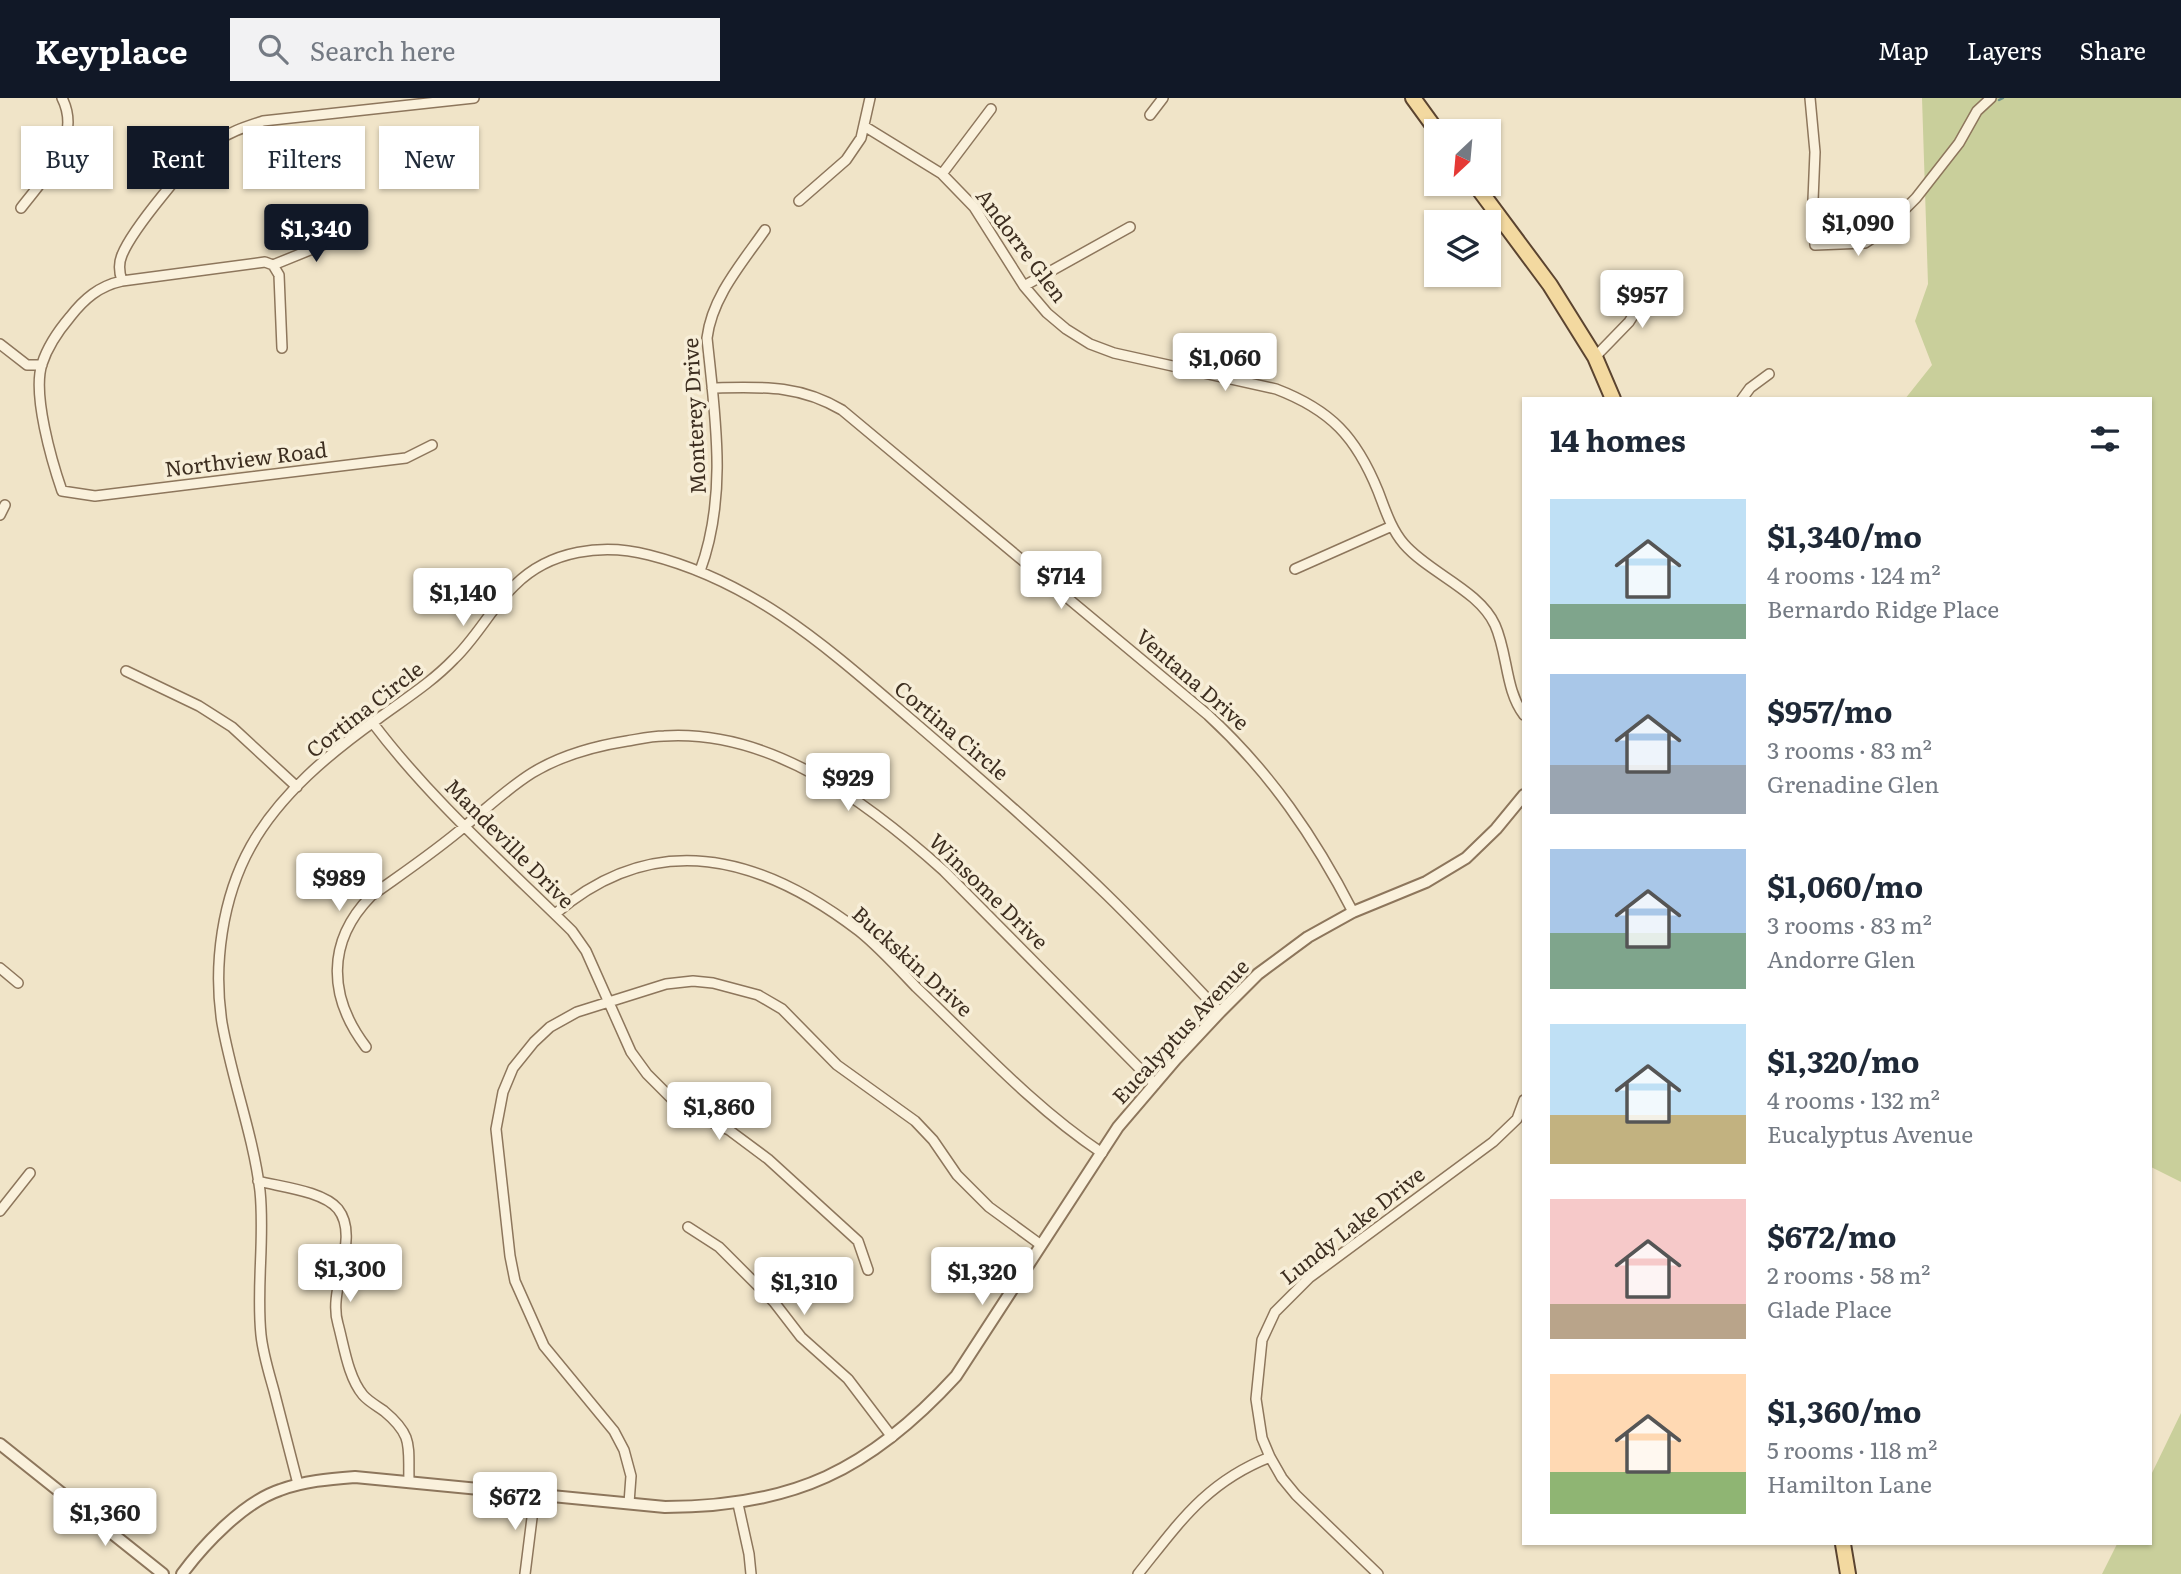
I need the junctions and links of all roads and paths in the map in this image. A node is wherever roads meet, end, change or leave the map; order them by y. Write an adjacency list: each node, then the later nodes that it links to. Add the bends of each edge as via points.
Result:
1 (62, 98): 15 (street, via 67,108 65,146)
2 (474, 98): 21 (street, via 263,121 233,131 193,159 134,236 122,255)
3 (870, 98): 11 (street)
4 (1163, 98): 9 (street)
5 (1413, 98): 10 (main road)
6 (1810, 98): 7 (street, via 1815,245 1865,243 1882,232 1916,198)
7 (1991, 98)
8 (991, 109): 12 (street)
9 (1150, 115)
10 (1428, 119)
11 (864, 126): 12 (street, Andorre Glen); 14 (street, via 846,160)
12 (942, 174): 22 (street, Andorre Glen, via 974,207)
13 (1484, 196): 25 (main road, via 1550,285)
14 (799, 201)
15 (21, 208)
16 (1130, 226): 22 (street)
17 (765, 230): 28 (street, Monterey Drive, via 721,294 709,322)
18 (347, 235): 19 (street)
19 (273, 265): 21 (street, via 265,262); 24 (street, via 279,275)
20 (1657, 278): 25 (street, via 1629,322)
21 (122, 281): 26 (street, via 94,292 75,311)
22 (1024, 286): 34 (street, Andorre Glen, via 1047,313 1090,344 1114,354 1276,389 1327,416 1353,441)
23 (0, 344): 26 (street, via 27,365)
24 (282, 348)
25 (1595, 357): 29 (main road)
26 (41, 365): 31 (street, Northview Road, via 50,455 62,491 95,496 406,458)
27 (1769, 374): 30 (street)
28 (712, 388): 36 (street, Monterey Drive, via 717,503); 43 (street, Ventana Drive, via 793,389 842,410 1233,737 1297,815)
29 (1612, 397)
30 (1743, 397)
31 (432, 445)
32 (5, 505): 33 (street)
33 (0, 515)
34 (1392, 526): 35 (street); 38 (street, Andorre Glen, via 1422,561 1488,614)
35 (1295, 569)
36 (700, 571): 39 (street, Cortina Circle, via 617,549 585,550 551,560 516,583 439,674); 48 (street, Cortina Circle, via 761,600 820,642 1012,806 1107,895)
37 (126, 671): 40 (street, via 232,727)
38 (1522, 712)
39 (372, 722): 40 (street, Cortina Circle); 42 (street, Mandeville Drive)
40 (297, 787): 54 (street, Cortina Circle, via 260,833 241,867 224,917 218,972 222,1023 255,1152)
41 (1522, 797): 43 (street, Eucalyptus Avenue, via 1466,858 1426,882)
42 (465, 827): 44 (street, Mandeville Drive); 49 (street, Winsome Drive, via 371,896 355,912 340,944 342,1008); 50 (street, Winsome Drive, via 533,773 606,744 664,736 701,737 742,744 781,758 859,803 914,844)
43 (1353, 912): 48 (street, Eucalyptus Avenue, via 1308,937 1258,974)
44 (555, 914): 47 (street, Mandeville Drive, via 586,951); 52 (street, Buckskin Drive, via 604,879 669,860 715,862 760,873 800,892 860,932 1037,1103)
45 (0, 968): 46 (street)
46 (18, 982)
47 (608, 1001): 57 (street, via 693,981 758,995 782,1009 837,1065 915,1121 989,1207); 58 (street, Mandeville Drive, via 631,1052 647,1074 675,1102 729,1130 768,1159 858,1241); 65 (street, via 577,1012 534,1042 513,1068 496,1129 515,1281 544,1346 614,1431 624,1450 631,1476)
48 (1220, 1012): 50 (street, Eucalyptus Avenue)
49 (366, 1047)
50 (1155, 1084): 52 (street, Eucalyptus Avenue)
51 (1522, 1105): 61 (street, Lundy Lake Drive, via 1517,1119 1493,1142 1309,1278 1275,1312 1262,1339 1256,1399)
52 (1102, 1153): 57 (street, Eucalyptus Avenue)
53 (30, 1173): 55 (street)
54 (258, 1181): 62 (street, via 326,1198 339,1210 346,1225 346,1242 334,1310 353,1377 363,1395 400,1424 408,1438); 63 (street, Cortina Circle, via 261,1343)
55 (0, 1211)
56 (688, 1227): 59 (street, via 719,1247 774,1302 801,1337 848,1379)
57 (1041, 1245): 59 (street, Eucalyptus Avenue, via 956,1376)
58 (868, 1270)
59 (892, 1437): 66 (street, Eucalyptus Avenue, via 818,1481)
60 (0, 1444): 68 (street)
61 (1270, 1457): 72 (street, via 1247,1466 1207,1493); 73 (street, Lundy Lake Drive, via 1296,1495)
62 (409, 1482): 63 (street, Eucalyptus Avenue, via 355,1477); 64 (street, Eucalyptus Avenue)
63 (299, 1484): 69 (street, Eucalyptus Avenue, via 253,1504 216,1535)
64 (535, 1494): 65 (street, Eucalyptus Avenue); 70 (street)
65 (629, 1503): 66 (street, Eucalyptus Avenue, via 665,1507)
66 (738, 1504): 71 (street)
67 (1843, 1545): 74 (main road)
68 (163, 1574)
69 (181, 1574)
70 (525, 1574)
71 (751, 1574)
72 (1138, 1574)
73 (1378, 1574)
74 (1848, 1574)

